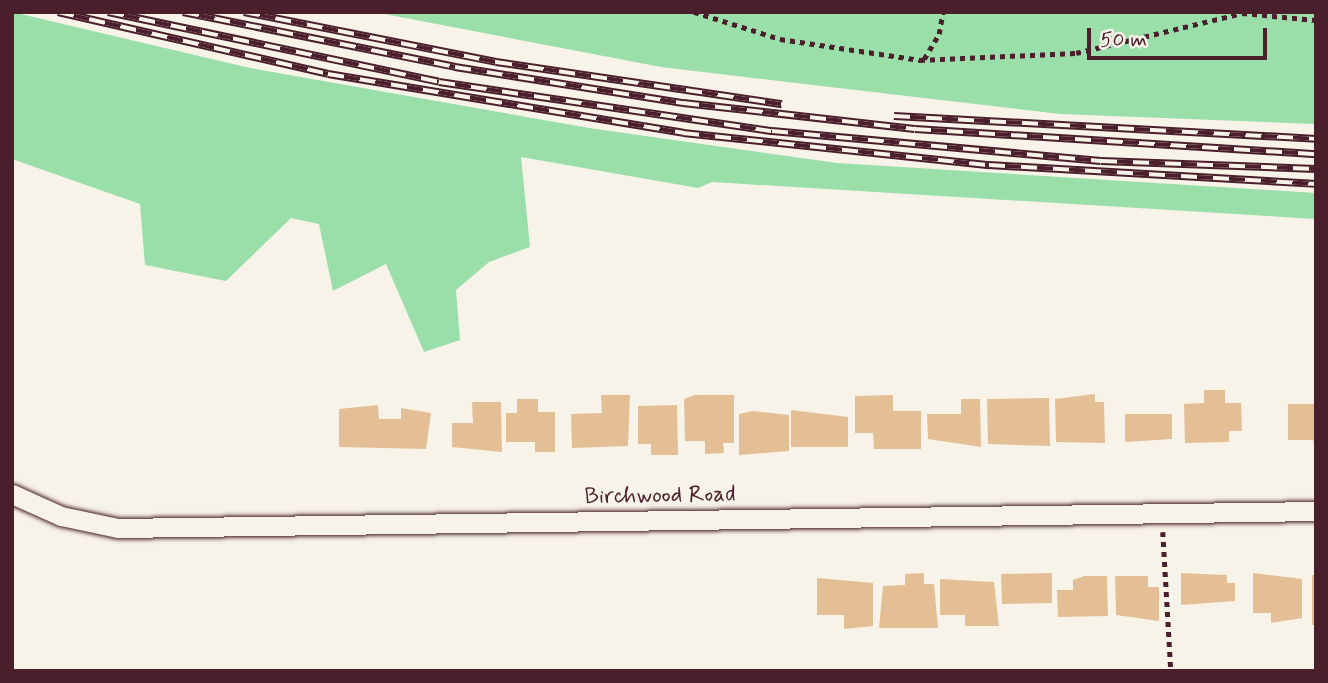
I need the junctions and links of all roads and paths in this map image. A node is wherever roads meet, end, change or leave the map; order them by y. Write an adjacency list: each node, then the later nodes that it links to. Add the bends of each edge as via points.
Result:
1 (694, 12): 5 (path, via 780,39)
2 (943, 12): 5 (path, via 939,34)
3 (1241, 13): 4 (path); 5 (path, via 1076,53)
4 (1316, 20)
5 (924, 60)
6 (12, 494): 8 (street, Birchwood Road, via 61,516 118,528)
7 (1316, 511): 8 (street, Birchwood Road)
8 (1162, 514): 9 (path)
9 (1171, 671)

